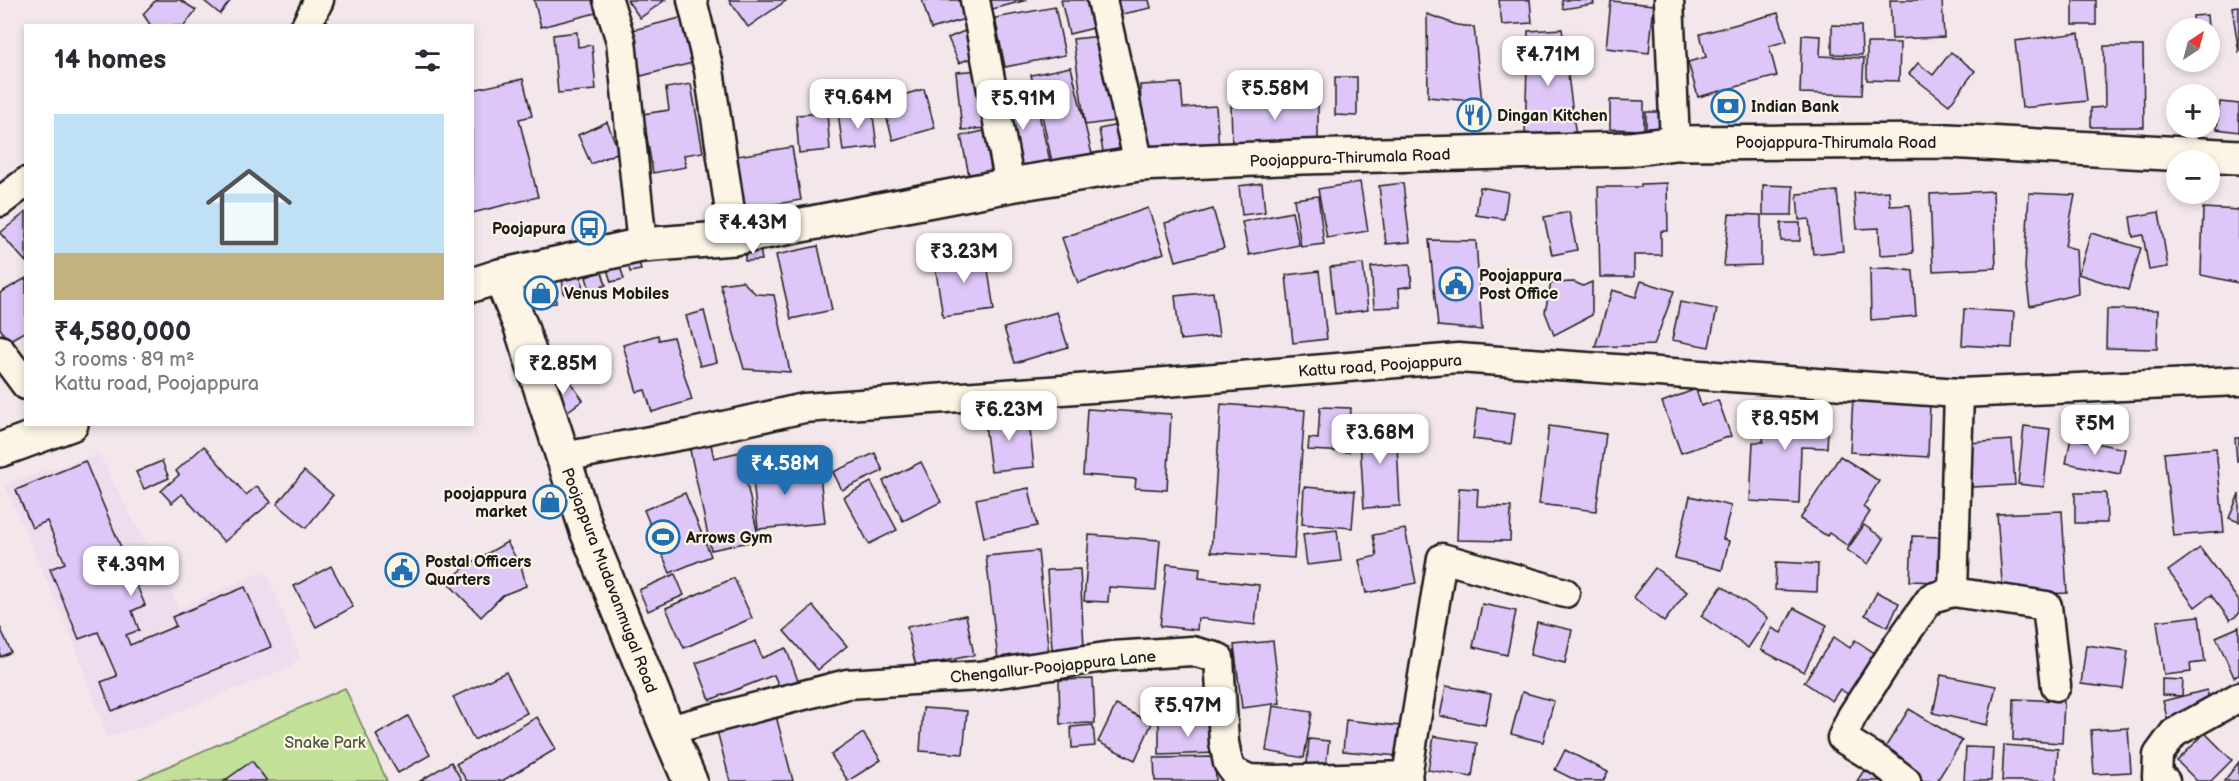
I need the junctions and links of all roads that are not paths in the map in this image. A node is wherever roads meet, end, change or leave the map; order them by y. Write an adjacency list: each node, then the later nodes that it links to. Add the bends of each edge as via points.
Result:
1 (319, 0): 7 (street)
2 (608, 0): 15 (street, via 621,41)
3 (692, 0): 14 (street, via 709,70)
4 (975, 0): 12 (street)
5 (1102, 0): 10 (street)
6 (1669, 0): 8 (street)
7 (307, 24)
8 (1675, 143): 9 (main road, Poojappura-Thirumala Road, via 1948,141); 10 (main road, Poojappura-Thirumala Road, via 1629,149)
9 (2239, 157)
10 (1138, 164): 12 (main road, Poojappura-Thirumala Road)
11 (24, 184): 13 (street)
12 (1010, 185): 14 (main road, Poojappura-Thirumala Road)
13 (0, 202)
14 (734, 238): 15 (main road, Poojappura-Thirumala Road)
15 (642, 245): 16 (main road, Poojappura-Thirumala Road)
16 (486, 280): 23 (main road, Poojappura Mudavanmugal Road, via 522,327)
17 (0, 350): 19 (street)
18 (2239, 381): 20 (street, Kattu road, Poojappura)
19 (24, 382)
20 (1959, 393): 23 (street, Kattu road, Poojappura, via 1458,358 804,408); 24 (street)
21 (61, 426): 22 (main road)
22 (0, 450)
23 (563, 457): 28 (main road, Poojappura Mudavanmugal Road, via 587,531)
24 (1953, 592): 26 (street, via 2047,606); 31 (street, via 1931,598 1852,716 1842,738)
25 (1565, 593): 29 (street, via 1442,558)
26 (2056, 686)
27 (2239, 697): 32 (street, via 2174,733 2158,755 2157,777)
28 (668, 730): 29 (street, Chengallur-Poojappura Lane, via 847,684 979,676 1112,656 1192,651 1219,658 1224,742 1234,772 1249,778 1276,780); 30 (main road, Poojappura Mudavanmugal Road)
29 (1407, 779)
30 (690, 781)
31 (1906, 781)
32 (2165, 781)

